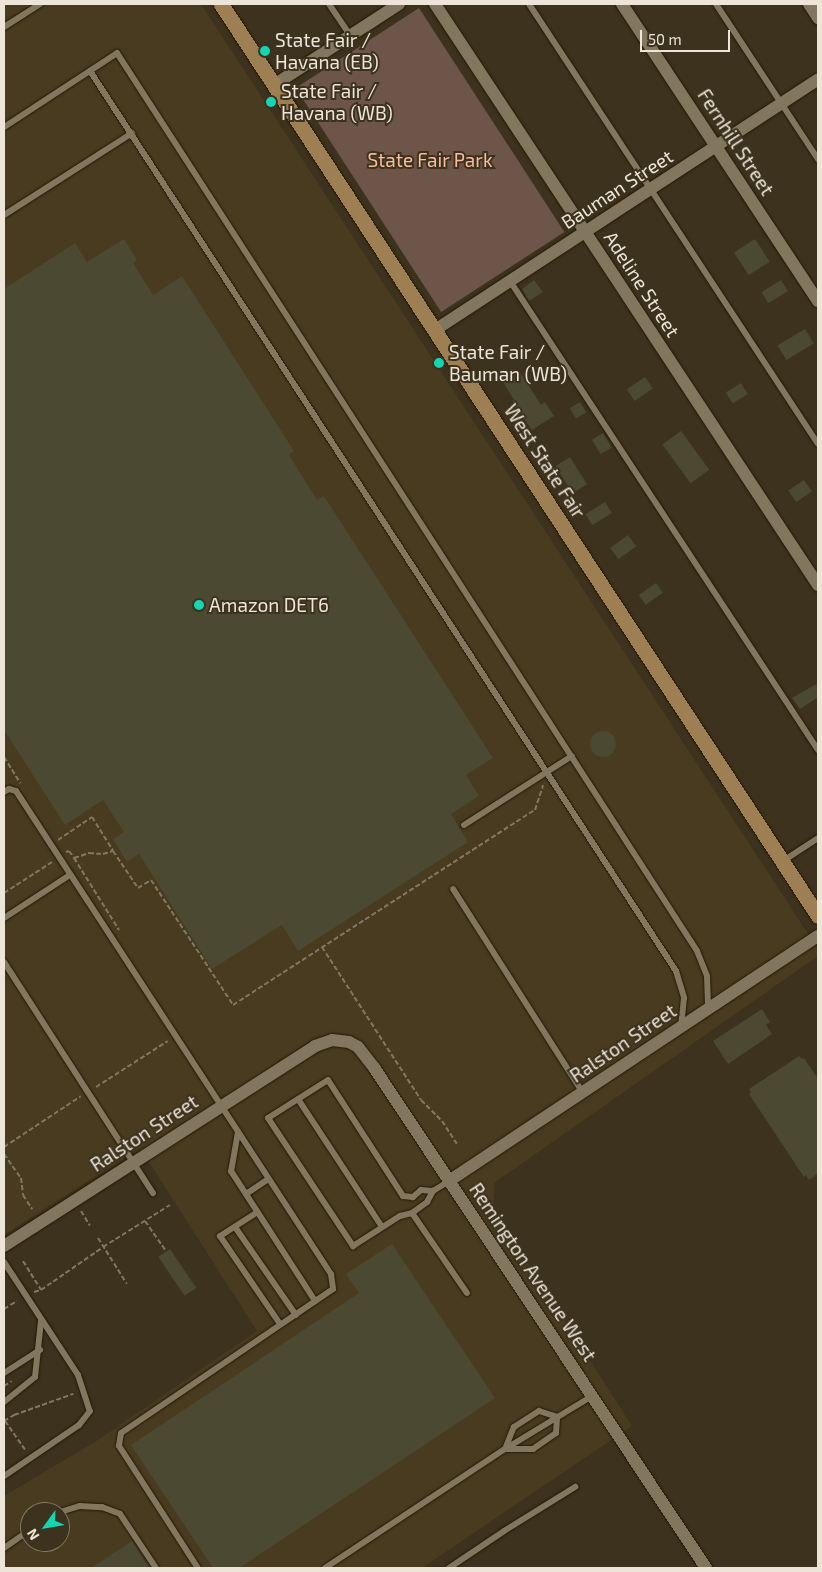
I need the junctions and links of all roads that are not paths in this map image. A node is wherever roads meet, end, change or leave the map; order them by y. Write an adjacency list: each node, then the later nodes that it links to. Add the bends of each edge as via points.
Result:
1 (40, 4): 11 (lane)
2 (221, 4): 15 (street, West State Fair)
3 (329, 4): 12 (lane)
4 (399, 4): 12 (street)
5 (435, 4): 23 (street, Adeline Street)
6 (529, 4): 21 (lane)
7 (622, 4): 19 (street, Fernhill Street)
8 (716, 4): 16 (lane)
9 (809, 4): 10 (street)
10 (818, 18)
11 (4, 27)
12 (350, 35): 15 (street)
13 (90, 71): 17 (lane); 18 (lane); 30 (lane, via 117,53)
14 (818, 79): 16 (street, Bauman Street)
15 (274, 85): 26 (street, West State Fair)
16 (782, 103): 19 (street, Bauman Street); 20 (lane)
17 (4, 127)
18 (132, 133): 22 (lane); 31 (lane)
19 (716, 146): 21 (street, Bauman Street); 25 (street, Fernhill Street)
20 (818, 159)
21 (651, 189): 23 (street, Bauman Street); 27 (lane)
22 (4, 215)
23 (585, 232): 24 (street, Bauman Street); 28 (street, Adeline Street)
24 (510, 281): 26 (street, Bauman Street); 29 (lane)
25 (818, 302)
26 (436, 330): 35 (street, West State Fair)
27 (818, 444)
28 (818, 585)
29 (818, 750)
30 (572, 756): 31 (lane); 42 (lane, via 697,951 707,976)
31 (548, 771): 33 (lane); 43 (lane, via 676,971 684,998)
32 (4, 792): 36 (lane, via 16,791)
33 (464, 824)
34 (818, 838): 35 (lane)
35 (784, 861): 38 (street, West State Fair)
36 (70, 875): 39 (lane); 47 (lane)
37 (453, 889): 45 (lane)
38 (818, 916)
39 (4, 918)
40 (818, 936): 42 (street, Ralston Street)
41 (4, 962): 49 (lane)
42 (708, 1008): 43 (street, Ralston Street)
43 (681, 1026): 45 (street, Ralston Street)
44 (305, 1052): 47 (street, Ralston Street); 51 (street, Remington Avenue West, via 332,1040 358,1047)
45 (582, 1092): 51 (street, Ralston Street)
46 (298, 1099): 52 (lane, via 328,1080 403,1196 413,1197 421,1190); 58 (lane); 58 (lane, via 268,1118 353,1246)
47 (220, 1106): 48 (lane); 49 (street, Ralston Street)
48 (238, 1132): 50 (lane); 54 (lane, via 230,1171)
49 (133, 1162): 53 (lane); 59 (street, Ralston Street)
50 (268, 1179): 54 (lane); 62 (lane, via 331,1274 333,1289)
51 (449, 1181): 52 (lane); 68 (street, Remington Avenue West)
52 (433, 1191): 56 (lane, via 427,1202)
53 (153, 1194)
54 (246, 1194): 55 (lane)
55 (256, 1213): 57 (lane); 62 (lane)
56 (412, 1213): 58 (lane); 61 (lane)
57 (235, 1227): 63 (lane); 65 (lane, via 220,1236)
58 (382, 1227)
59 (4, 1246)
60 (4, 1262): 64 (lane)
61 (467, 1293)
62 (315, 1301): 63 (lane)
63 (296, 1315): 65 (lane)
64 (41, 1321): 66 (lane); 72 (lane, via 53,1334 78,1375 90,1411 79,1424)
65 (280, 1324): 78 (lane, via 121,1433 118,1446)
66 (40, 1350): 67 (lane); 69 (lane, via 35,1377)
67 (4, 1373)
68 (592, 1396): 70 (lane); 81 (street, Remington Avenue West)
69 (4, 1402)
70 (557, 1417): 71 (lane); 71 (lane, via 556,1433 533,1448); 71 (lane, via 539,1411 514,1427)
71 (505, 1450): 79 (lane)
72 (4, 1476)
73 (575, 1487): 80 (lane)
74 (70, 1509): 77 (lane, via 102,1507 120,1514)
75 (20, 1537): 76 (lane)
76 (4, 1548)
77 (156, 1568)
78 (198, 1568)
79 (325, 1568)
80 (449, 1568)
81 (706, 1568)

